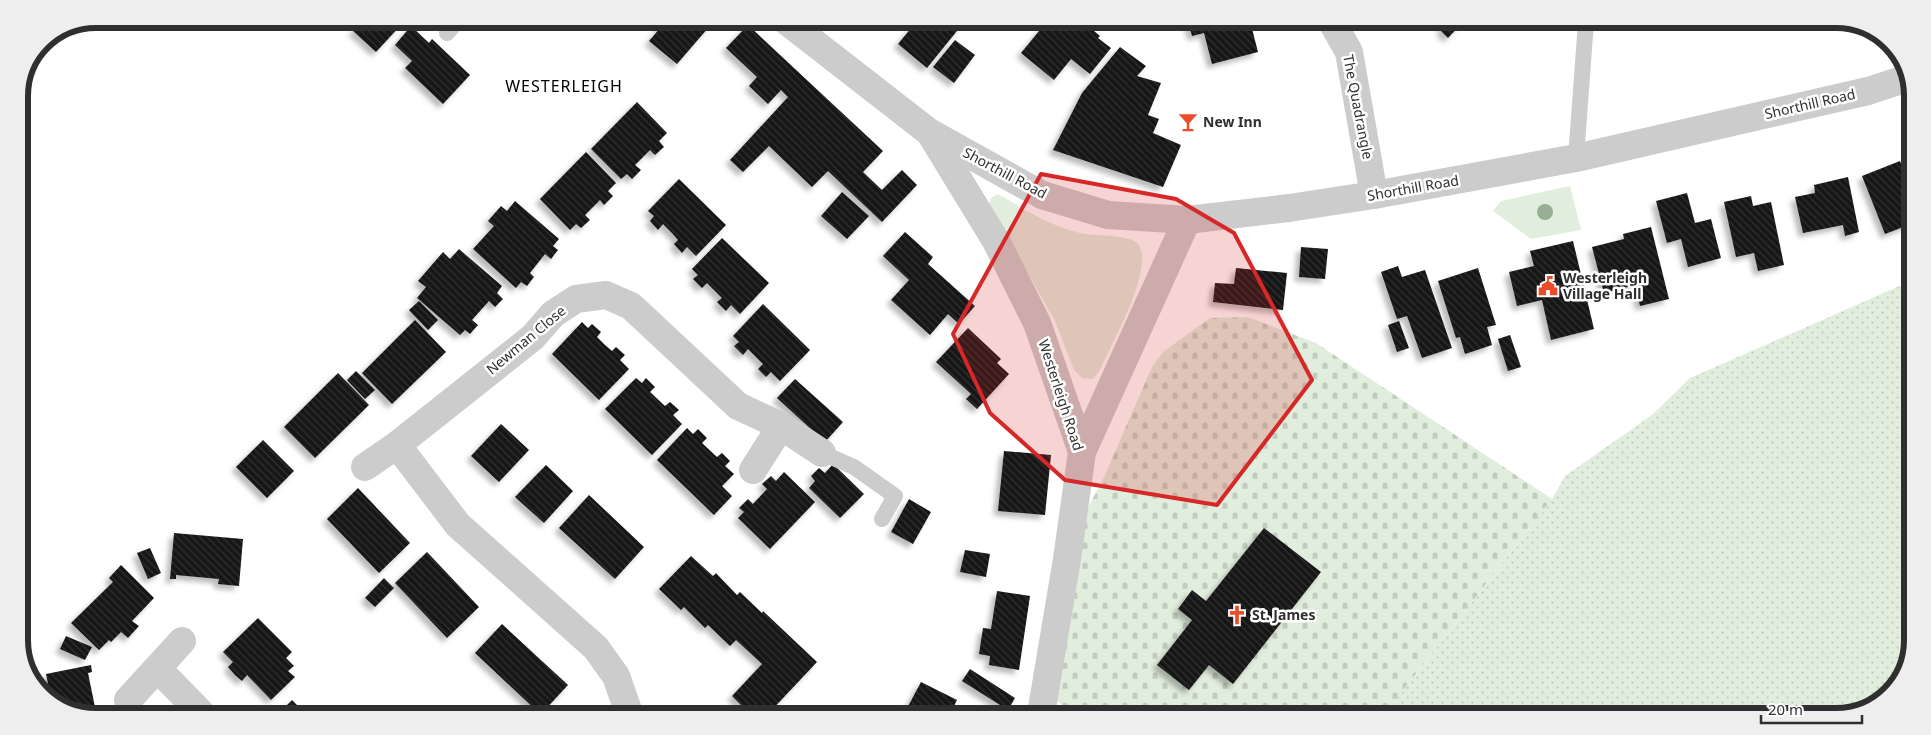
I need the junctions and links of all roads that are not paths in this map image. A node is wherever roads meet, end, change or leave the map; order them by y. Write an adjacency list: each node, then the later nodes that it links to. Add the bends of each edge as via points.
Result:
1 (451, 28): 5 (lane)
2 (795, 28): 7 (street)
3 (1335, 28): 9 (street, The Quadrangle, via 1349,52)
4 (1586, 28): 8 (lane)
5 (447, 32)
6 (1901, 80): 8 (street, Shorthill Road, via 1868,91)
7 (929, 132): 10 (street, Shorthill Road, via 1042,194 1108,215); 13 (street, Westerleigh Road, via 996,241 1037,323)
8 (1576, 158): 9 (street, Shorthill Road)
9 (1374, 195): 10 (street, Shorthill Road)
10 (1187, 220): 13 (street)
11 (781, 426): 12 (street, Newman Close, via 738,406 631,306 606,295 576,300 553,314 533,337); 14 (street, Newman Close); 16 (street)
12 (396, 445): 15 (street, Newman Close); 22 (street, via 458,524 596,648 616,676)
13 (1082, 452): 23 (street, Westerleigh Road, via 1068,559)
14 (822, 453): 17 (lane, via 854,467 895,496)
15 (365, 468)
16 (752, 470)
17 (882, 519)
18 (182, 641): 19 (street)
19 (157, 668): 20 (street); 21 (street)
20 (128, 700)
21 (196, 708)
22 (627, 708)
23 (1042, 708)

